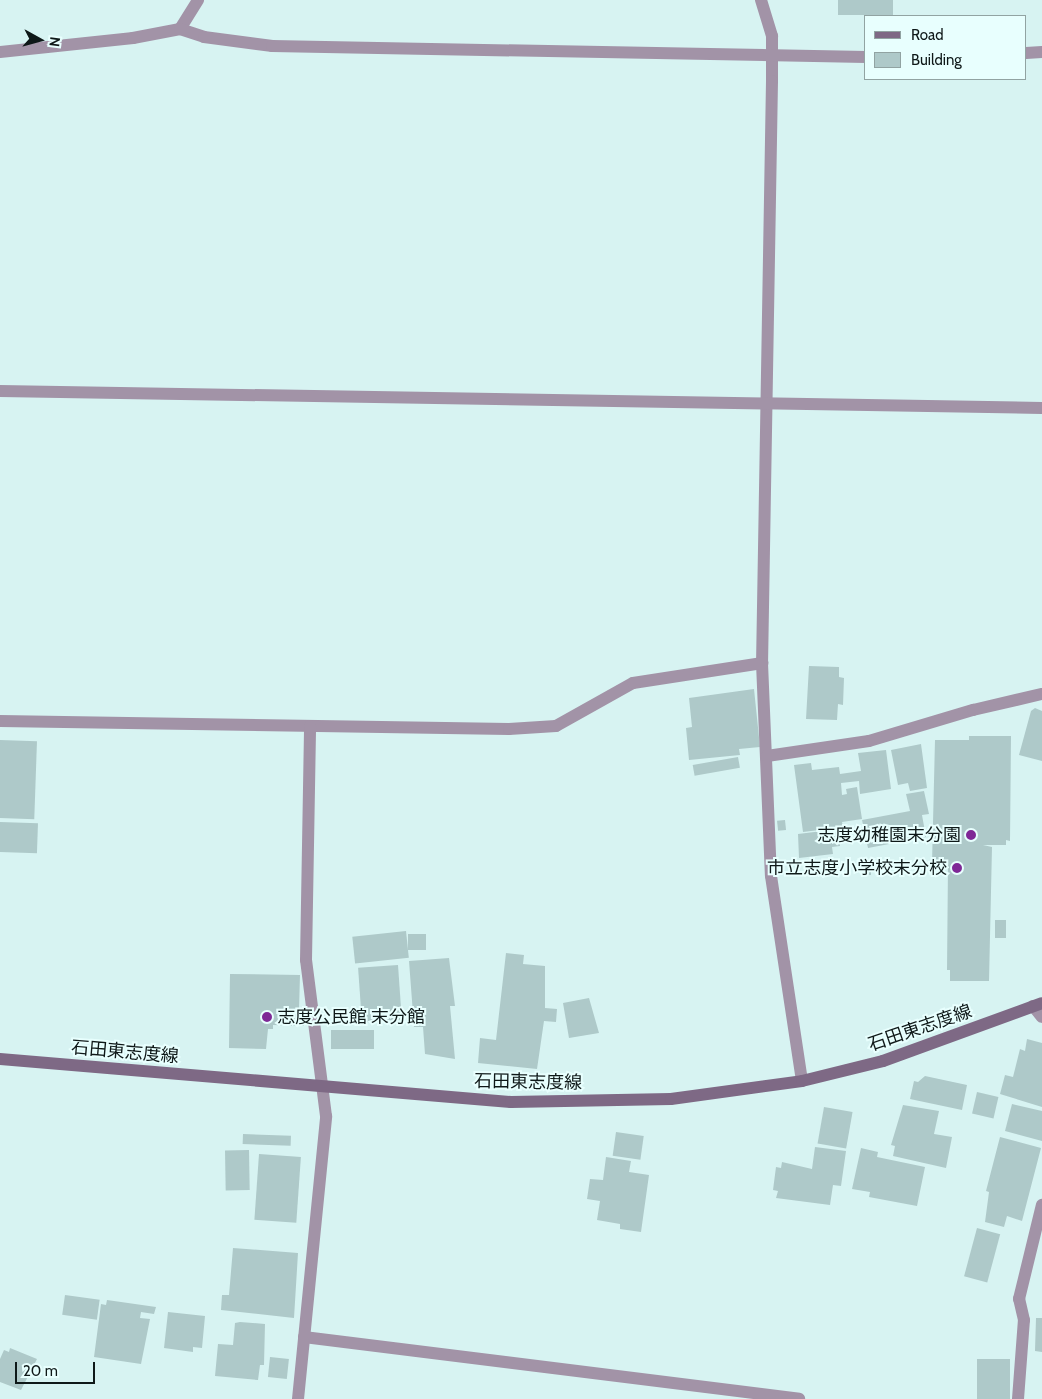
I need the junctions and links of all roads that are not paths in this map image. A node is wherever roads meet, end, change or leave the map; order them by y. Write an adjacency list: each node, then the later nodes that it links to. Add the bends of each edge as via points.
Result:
1 (198, 0): 3 (street)
2 (760, 0): 7 (street, via 772,36)
3 (180, 29): 4 (street, via 133,38); 7 (street, via 204,37 272,46)
4 (0, 52)
5 (1042, 52): 6 (street)
6 (1027, 53)
7 (772, 57): 8 (street); 10 (street)
8 (864, 57)
9 (0, 391): 10 (street)
10 (766, 403): 11 (street); 12 (street)
11 (1042, 408)
12 (762, 663): 15 (street, via 633,682 556,726); 16 (street)
13 (1042, 694): 16 (street, via 973,710 869,741)
14 (0, 721): 15 (street)
15 (310, 726): 21 (street, via 306,960)
16 (767, 756): 20 (street, via 771,876)
17 (1038, 1004): 18 (street); 20 (main road, 石田東志度線, via 883,1061)
18 (1042, 1017)
19 (0, 1059): 21 (main road, 石田東志度線)
20 (802, 1081): 21 (main road, 石田東志度線, via 671,1099 511,1102)
21 (323, 1085): 23 (street, via 326,1116)
22 (1042, 1204): 26 (street, via 1019,1299 1024,1320)
23 (304, 1336): 24 (street); 25 (street)
24 (298, 1399)
25 (799, 1399)
26 (1018, 1399)

